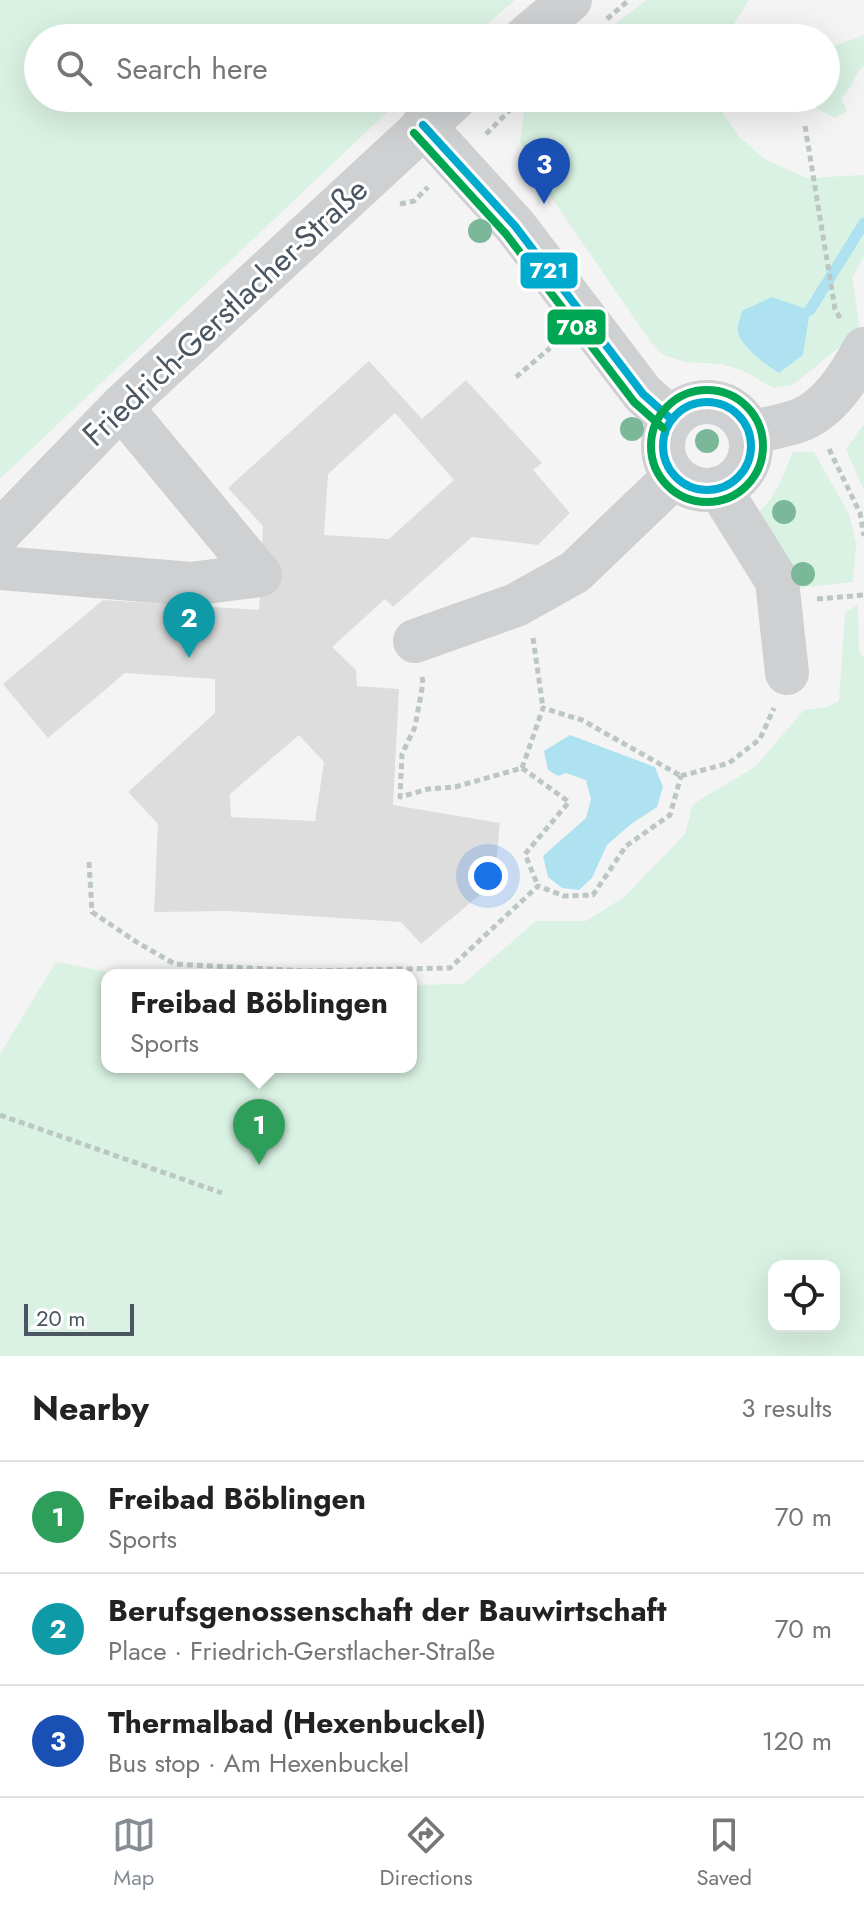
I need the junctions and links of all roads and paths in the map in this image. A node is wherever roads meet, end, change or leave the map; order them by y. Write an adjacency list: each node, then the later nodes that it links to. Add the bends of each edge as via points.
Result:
1 (570, 0): 2 (street)
2 (542, 24)
3 (438, 112): 10 (street, Friedrich-Gerstlacher-Straße)
4 (440, 112): 11 (street, via 515,226 643,394)
5 (805, 126): 6 (path)
6 (835, 309)
7 (550, 348): 9 (path)
8 (864, 349): 12 (street, via 849,378 813,414)
9 (516, 377)
10 (121, 407): 16 (street, Friedrich-Gerstlacher-Straße); 18 (street, via 260,575 191,584)
11 (671, 419): 12 (street, via 688,406 724,404); 15 (street)
12 (750, 433): 14 (street, via 746,466)
13 (826, 444): 17 (path, via 860,513)
14 (719, 488): 15 (street); 21 (street, via 777,581)
15 (660, 491): 19 (street, via 575,572 516,605)
16 (0, 532)
17 (864, 536)
18 (0, 568)
19 (415, 641): 23 (path, via 423,683 415,727 402,754 400,797)
20 (536, 643): 22 (path)
21 (787, 673): 24 (path, via 760,739 729,763)
22 (543, 708): 23 (path); 24 (path, via 582,720)
23 (522, 768): 26 (path, via 569,802 525,854)
24 (681, 776): 26 (path, via 670,815 626,846 593,895 564,896)
25 (89, 862): 27 (path, via 92,912 103,920 175,964)
26 (538, 886): 28 (path, via 450,968)
27 (247, 969)
28 (402, 969)
29 (0, 1115): 30 (path)
30 (222, 1193)

